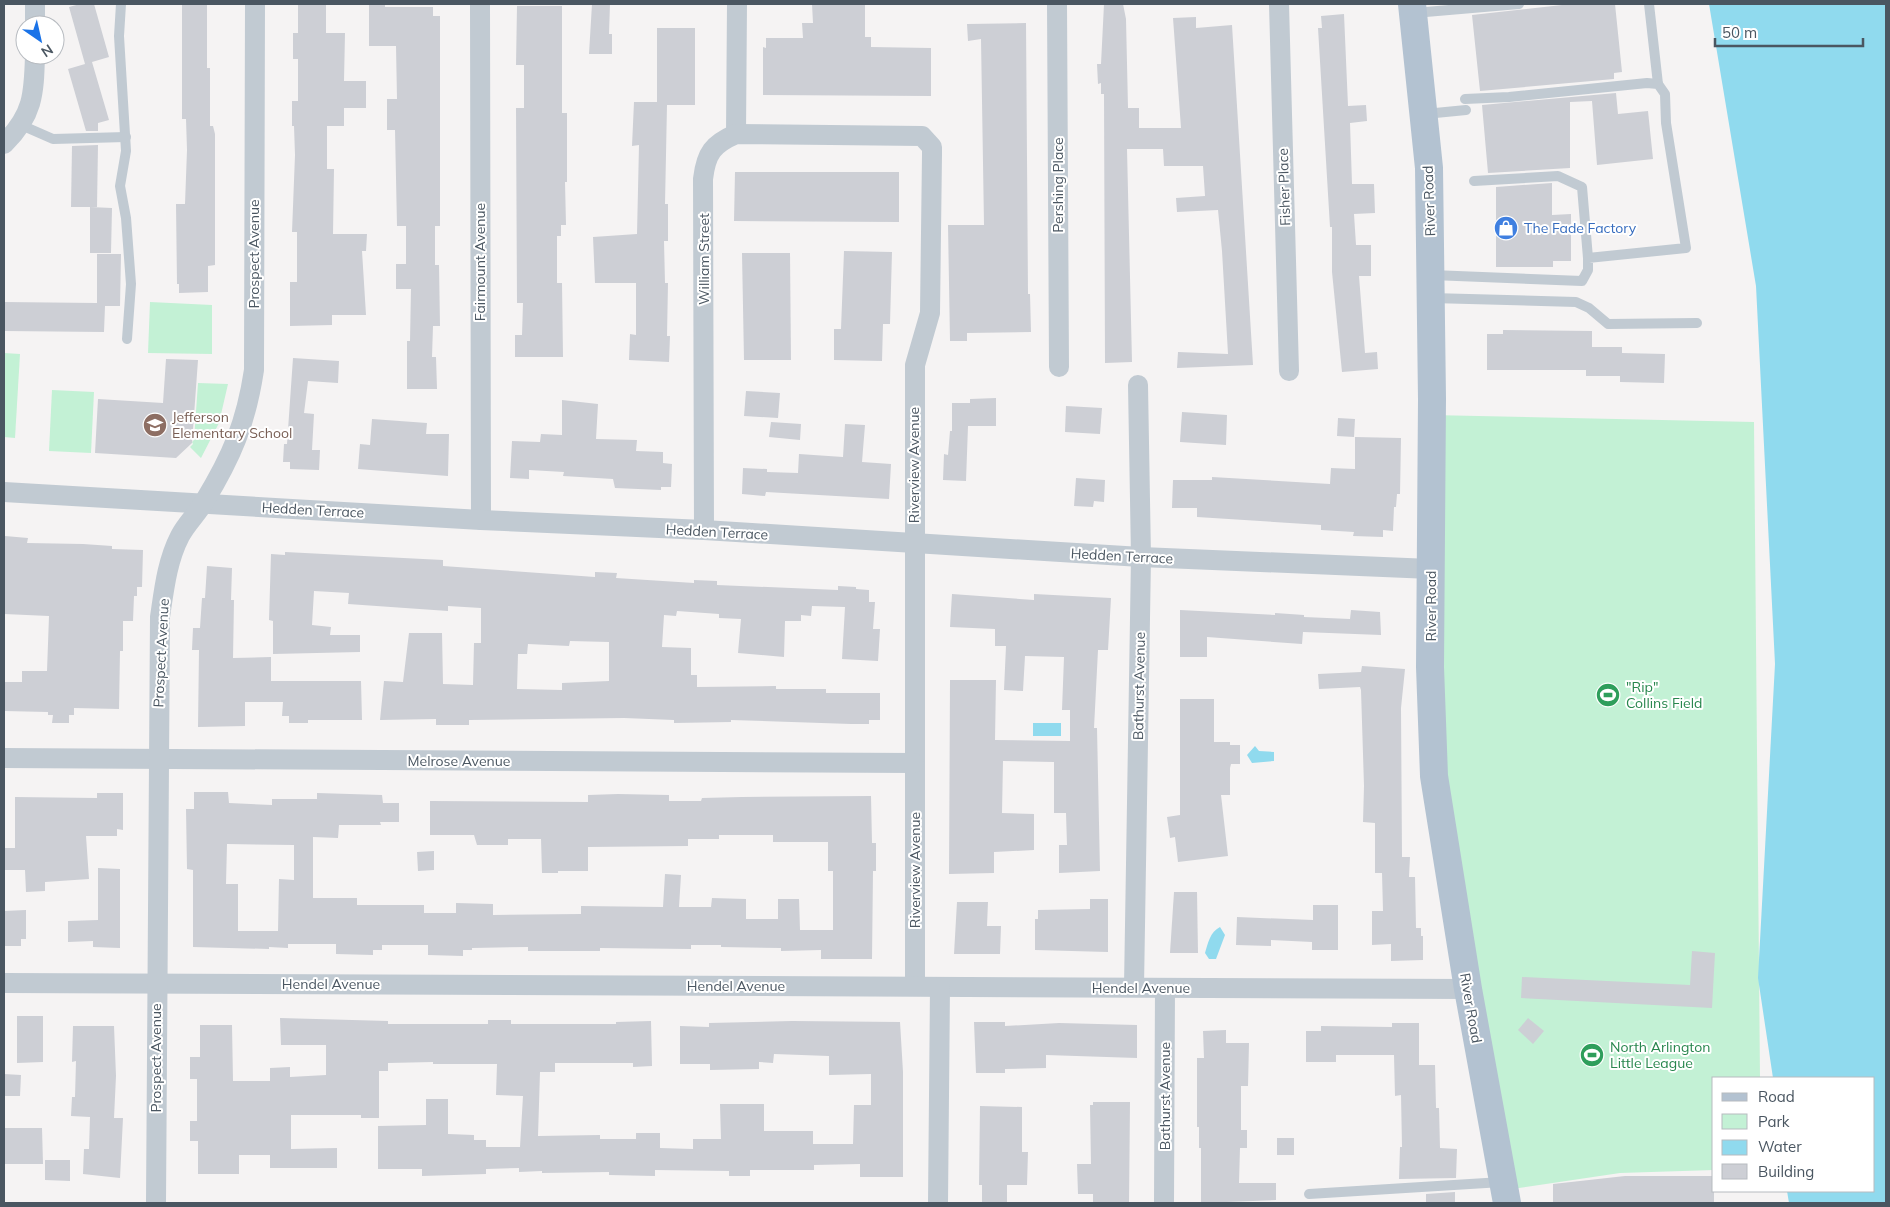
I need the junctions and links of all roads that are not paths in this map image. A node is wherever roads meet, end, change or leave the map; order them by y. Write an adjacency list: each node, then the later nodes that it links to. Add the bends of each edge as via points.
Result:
1 (121, 4): 15 (lane, via 120,45)
2 (255, 4): 26 (street, Prospect Avenue, via 254,370 248,408 236,445)
3 (480, 4): 27 (street, Fairmount Avenue)
4 (737, 4): 14 (street)
5 (1057, 4): 22 (street, Pershing Place)
6 (1279, 4): 23 (street, Fisher Place)
7 (1519, 4): 9 (lane)
8 (1649, 4): 11 (lane)
9 (1412, 9): 12 (main road, River Road)
10 (35, 65): 13 (street, via 34,90 29,111)
11 (1658, 84): 12 (lane, via 1509,97); 18 (lane, via 1665,94 1666,123 1686,248)
12 (1423, 114): 19 (main road, River Road, via 1429,168)
13 (21, 125): 15 (lane, via 53,139); 16 (street)
14 (736, 134): 28 (street, William Street, via 720,141 705,163); 29 (street, Riverview Avenue, via 922,136 932,147 930,313 914,365)
15 (126, 137): 21 (lane, via 120,186 132,284)
16 (4, 144)
17 (1474, 181): 18 (lane, via 1558,176 1582,187)
18 (1588, 258): 19 (lane, via 1588,270 1582,281)
19 (1431, 287): 20 (lane, via 1576,302 1608,324); 31 (main road, River Road)
20 (1697, 323)
21 (127, 339)
22 (1059, 367)
23 (1288, 371)
24 (1138, 385): 30 (street, Bathurst Avenue)
25 (4, 492): 26 (street, Hedden Terrace)
26 (203, 504): 27 (street, Hedden Terrace); 33 (street, Prospect Avenue, via 180,536 167,572 160,618)
27 (481, 520): 28 (street, Hedden Terrace)
28 (704, 530): 29 (street, Hedden Terrace)
29 (914, 545): 30 (street, Hedden Terrace); 34 (street, Riverview Avenue)
30 (1140, 557): 31 (street, Hedden Terrace); 39 (street, Bathurst Avenue)
31 (1431, 569): 41 (main road, River Road, via 1434,776)
32 (4, 758): 33 (street, Melrose Avenue)
33 (158, 759): 34 (street, Melrose Avenue); 36 (street, Prospect Avenue)
34 (914, 763): 37 (street, Riverview Avenue)
35 (4, 983): 36 (street, Hendel Avenue)
36 (156, 984): 37 (street, Hendel Avenue); 44 (street, Prospect Avenue)
37 (915, 986): 38 (street, Hendel Avenue)
38 (940, 987): 39 (street, Hendel Avenue); 45 (street)
39 (1134, 988): 40 (street, Hendel Avenue)
40 (1165, 988): 41 (street, Hendel Avenue); 46 (street, Bathurst Avenue)
41 (1468, 989): 42 (main road, River Road)
42 (1505, 1193): 43 (lane)
43 (1309, 1194)
44 (156, 1203)
45 (938, 1203)
46 (1164, 1203)

